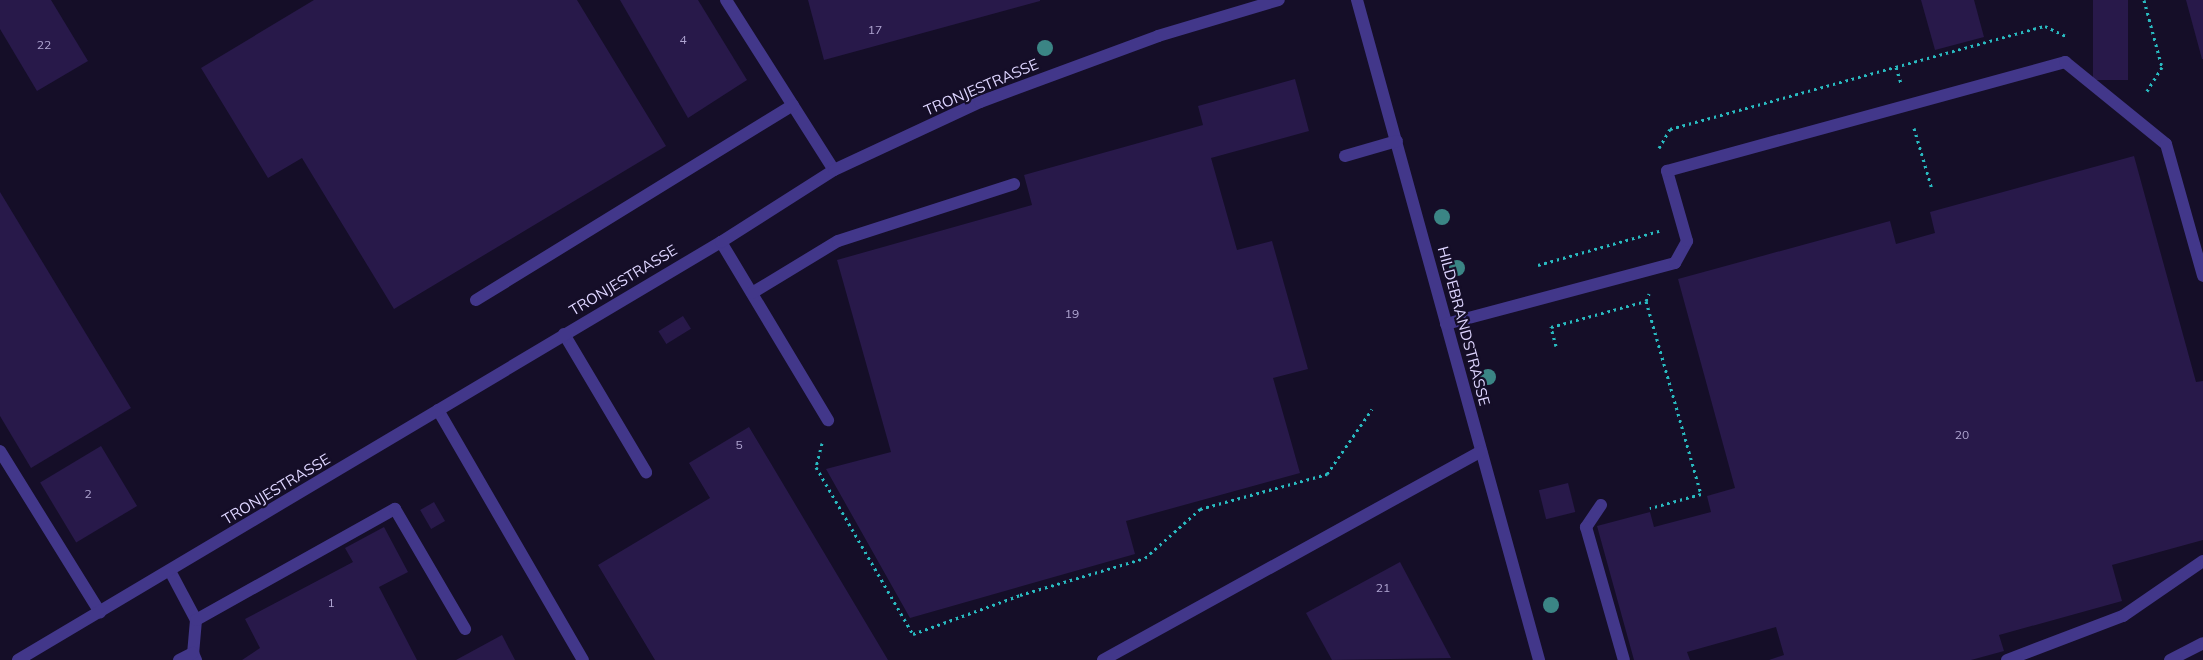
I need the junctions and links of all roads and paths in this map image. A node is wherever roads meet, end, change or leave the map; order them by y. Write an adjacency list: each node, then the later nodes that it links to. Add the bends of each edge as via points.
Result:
1 (726, 0): 7 (street)
2 (1278, 0): 11 (street, TRONJESTRASSE, via 1158,36 980,102)
3 (1357, 0): 8 (street, HILDEBRANDSTRASSE)
4 (2144, 0): 6 (path, via 2162,67)
5 (2076, 41): 9 (path, via 2045,26 1670,129)
6 (2143, 97)
7 (793, 105): 11 (street); 19 (street)
8 (1397, 141): 10 (street); 21 (street, HILDEBRANDSTRASSE)
9 (1656, 153)
10 (1345, 156)
11 (834, 170): 14 (street, TRONJESTRASSE)
12 (1014, 184): 18 (street, via 838,241)
13 (1666, 229): 15 (path)
14 (721, 242): 18 (street); 22 (street, TRONJESTRASSE)
15 (1538, 265)
16 (1658, 267): 17 (street, via 1675,262 1687,241 1667,171 2065,62 2166,144); 20 (path); 21 (street)
17 (2203, 276)
18 (752, 293): 26 (street)
19 (476, 300)
20 (1646, 301): 23 (path, via 1551,327); 31 (path, via 1700,494)
21 (1446, 324): 28 (street, HILDEBRANDSTRASSE)
22 (564, 334): 25 (street, TRONJESTRASSE); 29 (street)
23 (1556, 346)
24 (1372, 409): 26 (path, via 1327,474 1200,509 1145,558 1020,595 913,634 816,467)
25 (438, 410): 33 (street, TRONJESTRASSE); 41 (street)
26 (828, 420)
27 (0, 451): 34 (street)
28 (1481, 451): 42 (street); 43 (street, HILDEBRANDSTRASSE)
29 (646, 472)
30 (1601, 505): 44 (street, via 1586,526)
31 (1650, 508)
32 (2203, 561): 45 (street, via 2123,616)
33 (170, 572): 34 (street, TRONJESTRASSE); 35 (street)
34 (100, 612): 39 (street, TRONJESTRASSE)
35 (196, 620): 36 (street, via 395,509); 38 (street)
36 (464, 629)
37 (2203, 642): 46 (street)
38 (195, 657): 40 (street)
39 (18, 660)
40 (179, 660)
41 (583, 660)
42 (1103, 660)
43 (1539, 660)
44 (1624, 660)
45 (2007, 660)
46 (2170, 660)

